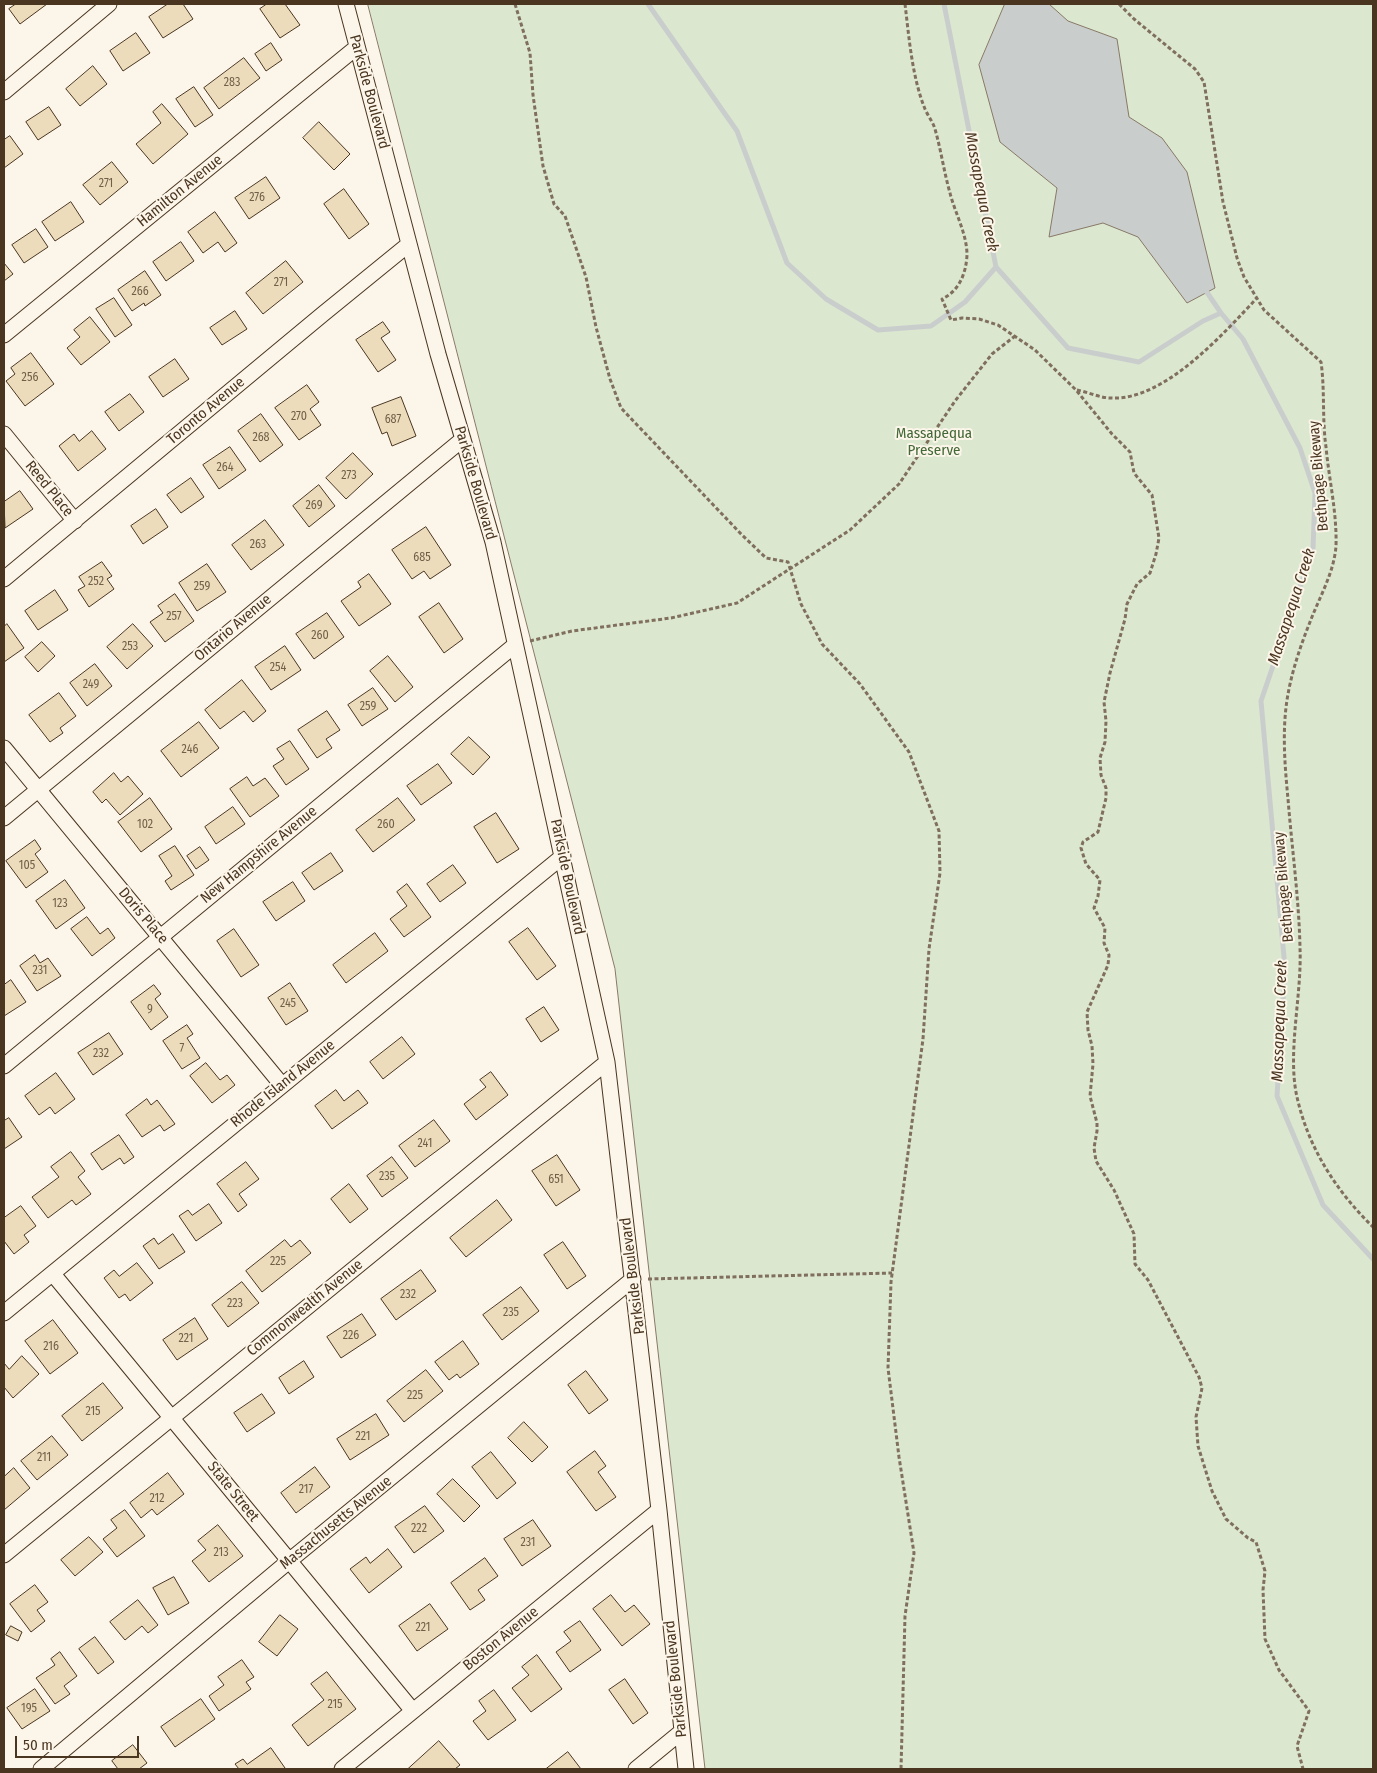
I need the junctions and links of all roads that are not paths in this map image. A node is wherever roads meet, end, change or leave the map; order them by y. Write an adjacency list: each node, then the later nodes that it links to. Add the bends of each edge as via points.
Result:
1 (109, 4): 4 (street)
2 (346, 4): 3 (street, Parkside Boulevard)
3 (356, 47): 5 (street, Parkside Boulevard); 6 (street, Hamilton Avenue)
4 (4, 92)
5 (409, 244): 8 (street, Parkside Boulevard); 9 (street, Toronto Avenue)
6 (4, 335)
7 (4, 434): 9 (street, Reed Place)
8 (463, 439): 11 (street, Parkside Boulevard, via 493,542); 13 (street, Ontario Avenue)
9 (75, 521): 10 (street, Toronto Avenue)
10 (4, 579)
11 (515, 644): 15 (street, Parkside Boulevard); 16 (street, New Hampshire Avenue)
12 (4, 748): 13 (street, Doris Place)
13 (38, 789): 14 (street, Ontario Avenue); 16 (street, Doris Place)
14 (4, 818)
15 (563, 856): 17 (street, Parkside Boulevard); 19 (street, Rhode Island Avenue)
16 (160, 937): 18 (street, New Hampshire Avenue); 19 (street, Doris Place)
17 (607, 1062): 21 (street, Parkside Boulevard); 23 (street, Commonwealth Avenue)
18 (4, 1066)
19 (282, 1085): 20 (street, Rhode Island Avenue)
20 (53, 1274): 22 (street, Rhode Island Avenue); 23 (street, State Street)
21 (634, 1279): 24 (street, Parkside Boulevard); 26 (street, Massachusetts Avenue)
22 (4, 1313)
23 (171, 1418): 25 (street, Commonwealth Avenue); 26 (street, State Street)
24 (659, 1510): 27 (street, Boston Avenue); 28 (street, Parkside Boulevard)
25 (4, 1555)
26 (289, 1561): 27 (street, State Street); 29 (street, Massachusetts Avenue)
27 (413, 1712): 30 (street, Boston Avenue)
28 (682, 1732): 31 (street); 32 (street, Parkside Boulevard)
29 (41, 1769)
30 (342, 1769)
31 (636, 1769)
32 (686, 1769)

